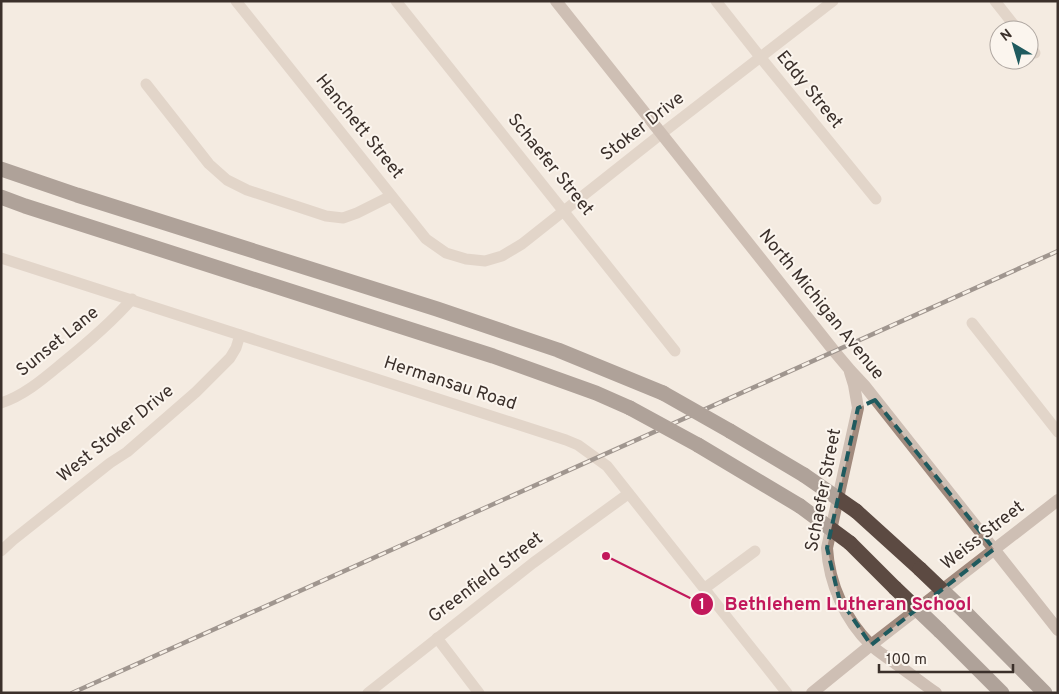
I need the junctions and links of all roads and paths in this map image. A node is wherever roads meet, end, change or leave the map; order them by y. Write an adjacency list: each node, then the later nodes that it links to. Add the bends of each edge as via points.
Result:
1 (236, 1): 12 (street, Hanchett Street)
2 (396, 1): 15 (street, Schaefer Street)
3 (556, 1): 10 (street, North Michigan Avenue)
4 (716, 1): 8 (street, Eddy Street)
5 (833, 1): 8 (street, Stoker Drive)
6 (996, 1): 7 (street)
7 (1010, 20)
8 (761, 58): 10 (street, Stoker Drive); 14 (street, Eddy Street)
9 (146, 84): 12 (street, via 209,164 227,180 247,190 326,216 343,218)
10 (661, 134): 15 (street, Stoker Drive); 22 (street, North Michigan Avenue)
11 (1, 169): 36 (highway, bridge, via 441,310 558,350 663,394 804,475 856,511)
12 (391, 196): 17 (street, Hanchett Street, via 426,239 446,254)
13 (1, 197): 42 (highway, bridge, via 493,356 630,408 800,506 850,543)
14 (876, 199)
15 (564, 211): 17 (street, Stoker Drive, via 502,256 485,261); 21 (street, Schaefer Street)
16 (1, 258): 18 (street, Hermansau Road)
17 (466, 259)
18 (132, 299): 20 (street, Hermansau Road); 24 (street, Sunset Lane, via 103,330 72,355 18,397)
19 (972, 323): 26 (street)
20 (240, 334): 27 (street, Hermansau Road, via 566,440 607,466); 30 (street, West Stoker Drive, via 230,358 196,392 127,452)
21 (675, 351)
22 (850, 370): 23 (street, North Michigan Avenue); 25 (street, Schaefer Street)
23 (875, 400): 25 (street); 29 (street, North Michigan Avenue)
24 (1, 403)
25 (858, 408): 35 (street, Schaefer Street, via 827,548 839,598 858,631)
26 (1058, 432)
27 (628, 494): 32 (street, Hermansau Road); 34 (street, Greenfield Street)
28 (1058, 500): 29 (street, Weiss Street)
29 (994, 549): 33 (street, North Michigan Avenue); 35 (street, Weiss Street)
30 (1, 551)
31 (755, 551): 32 (street)
32 (705, 588): 39 (street, Hermansau Road)
33 (1058, 630)
34 (436, 638): 37 (street, Greenfield Street); 38 (street)
35 (871, 645): 40 (street, Weiss Street); 41 (street, Schaefer Street)
36 (1016, 664): 43 (highway); 44 (highway)
37 (368, 693)
38 (479, 693)
39 (787, 693)
40 (812, 693)
41 (936, 693)
42 (1002, 693)
43 (1045, 693)
44 (1057, 693)

